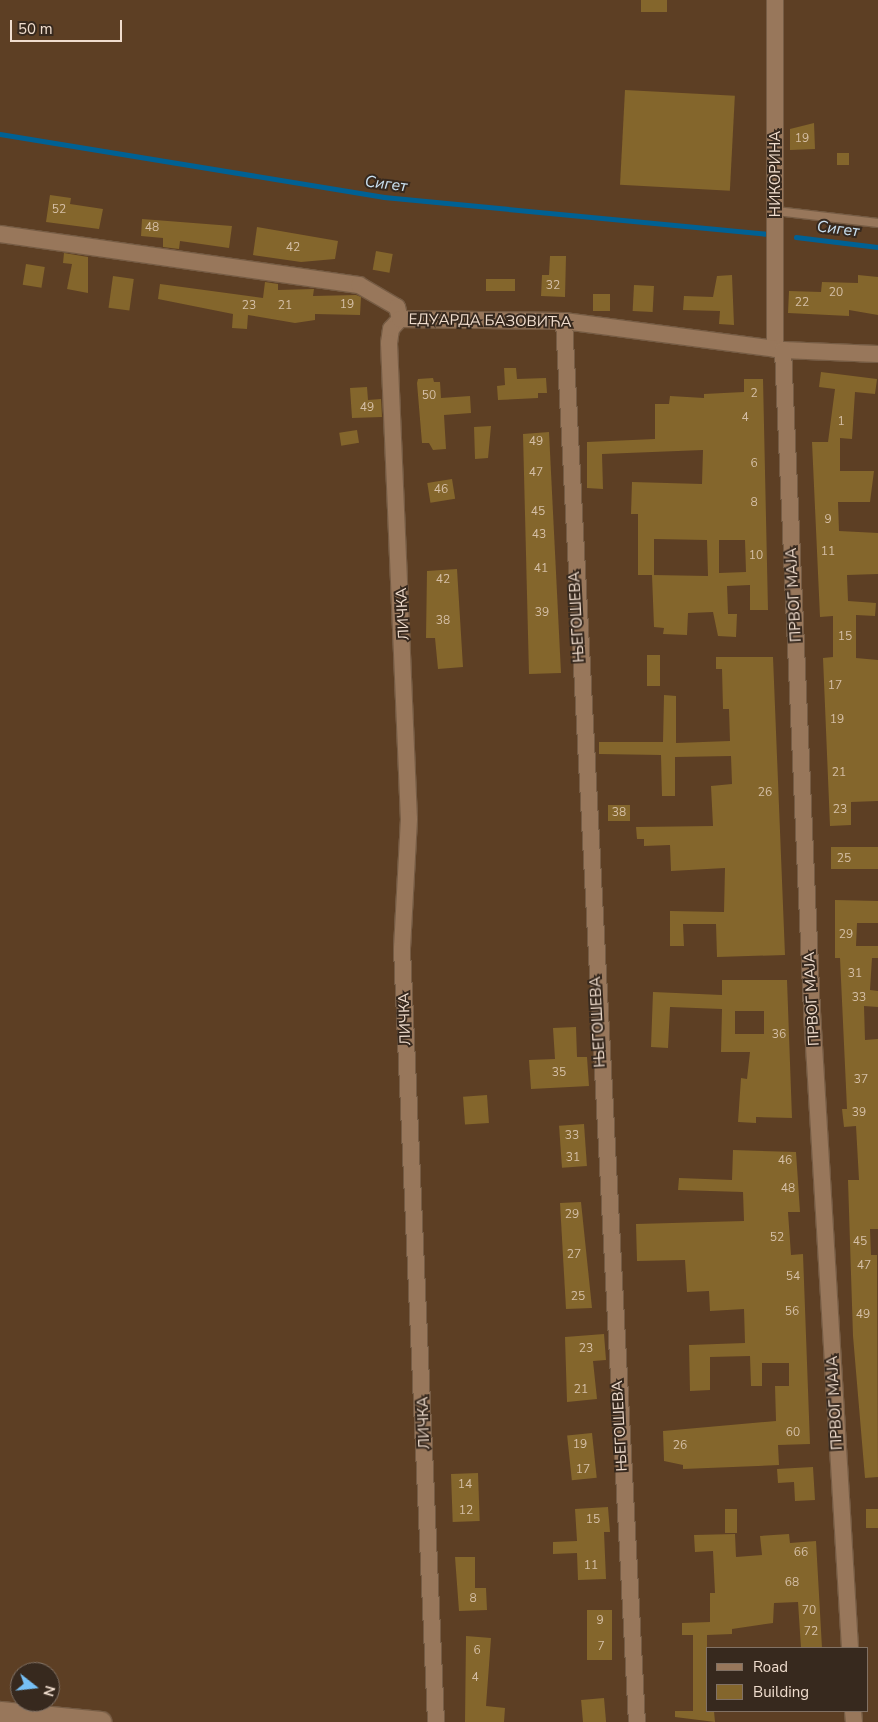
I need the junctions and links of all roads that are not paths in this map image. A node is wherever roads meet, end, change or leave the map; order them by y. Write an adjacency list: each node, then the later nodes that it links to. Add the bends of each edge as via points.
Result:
1 (774, 0): 2 (street, НИКОРИНА)
2 (776, 211): 3 (lane); 7 (street, НИКОРИНА)
3 (878, 223)
4 (0, 234): 5 (street, ЕДУАРДА БАЗОВИЋА, via 359,285 397,307)
5 (400, 319): 6 (street, ЕДУАРДА БАЗОВИЋА); 12 (street, ЛИЧКА, via 391,329 389,343 408,819 402,949)
6 (564, 321): 7 (street, ЕДУАРДА БАЗОВИЋА); 13 (street, ЊЕГОШЕВА)
7 (779, 349): 8 (street, ЕДУАРДА БАЗОВИЋА); 9 (street, ПРВОГ МАЈА, via 812,1012)
8 (878, 354)
9 (850, 1647)
10 (0, 1712): 11 (street)
11 (102, 1722)
12 (436, 1722)
13 (637, 1722)

